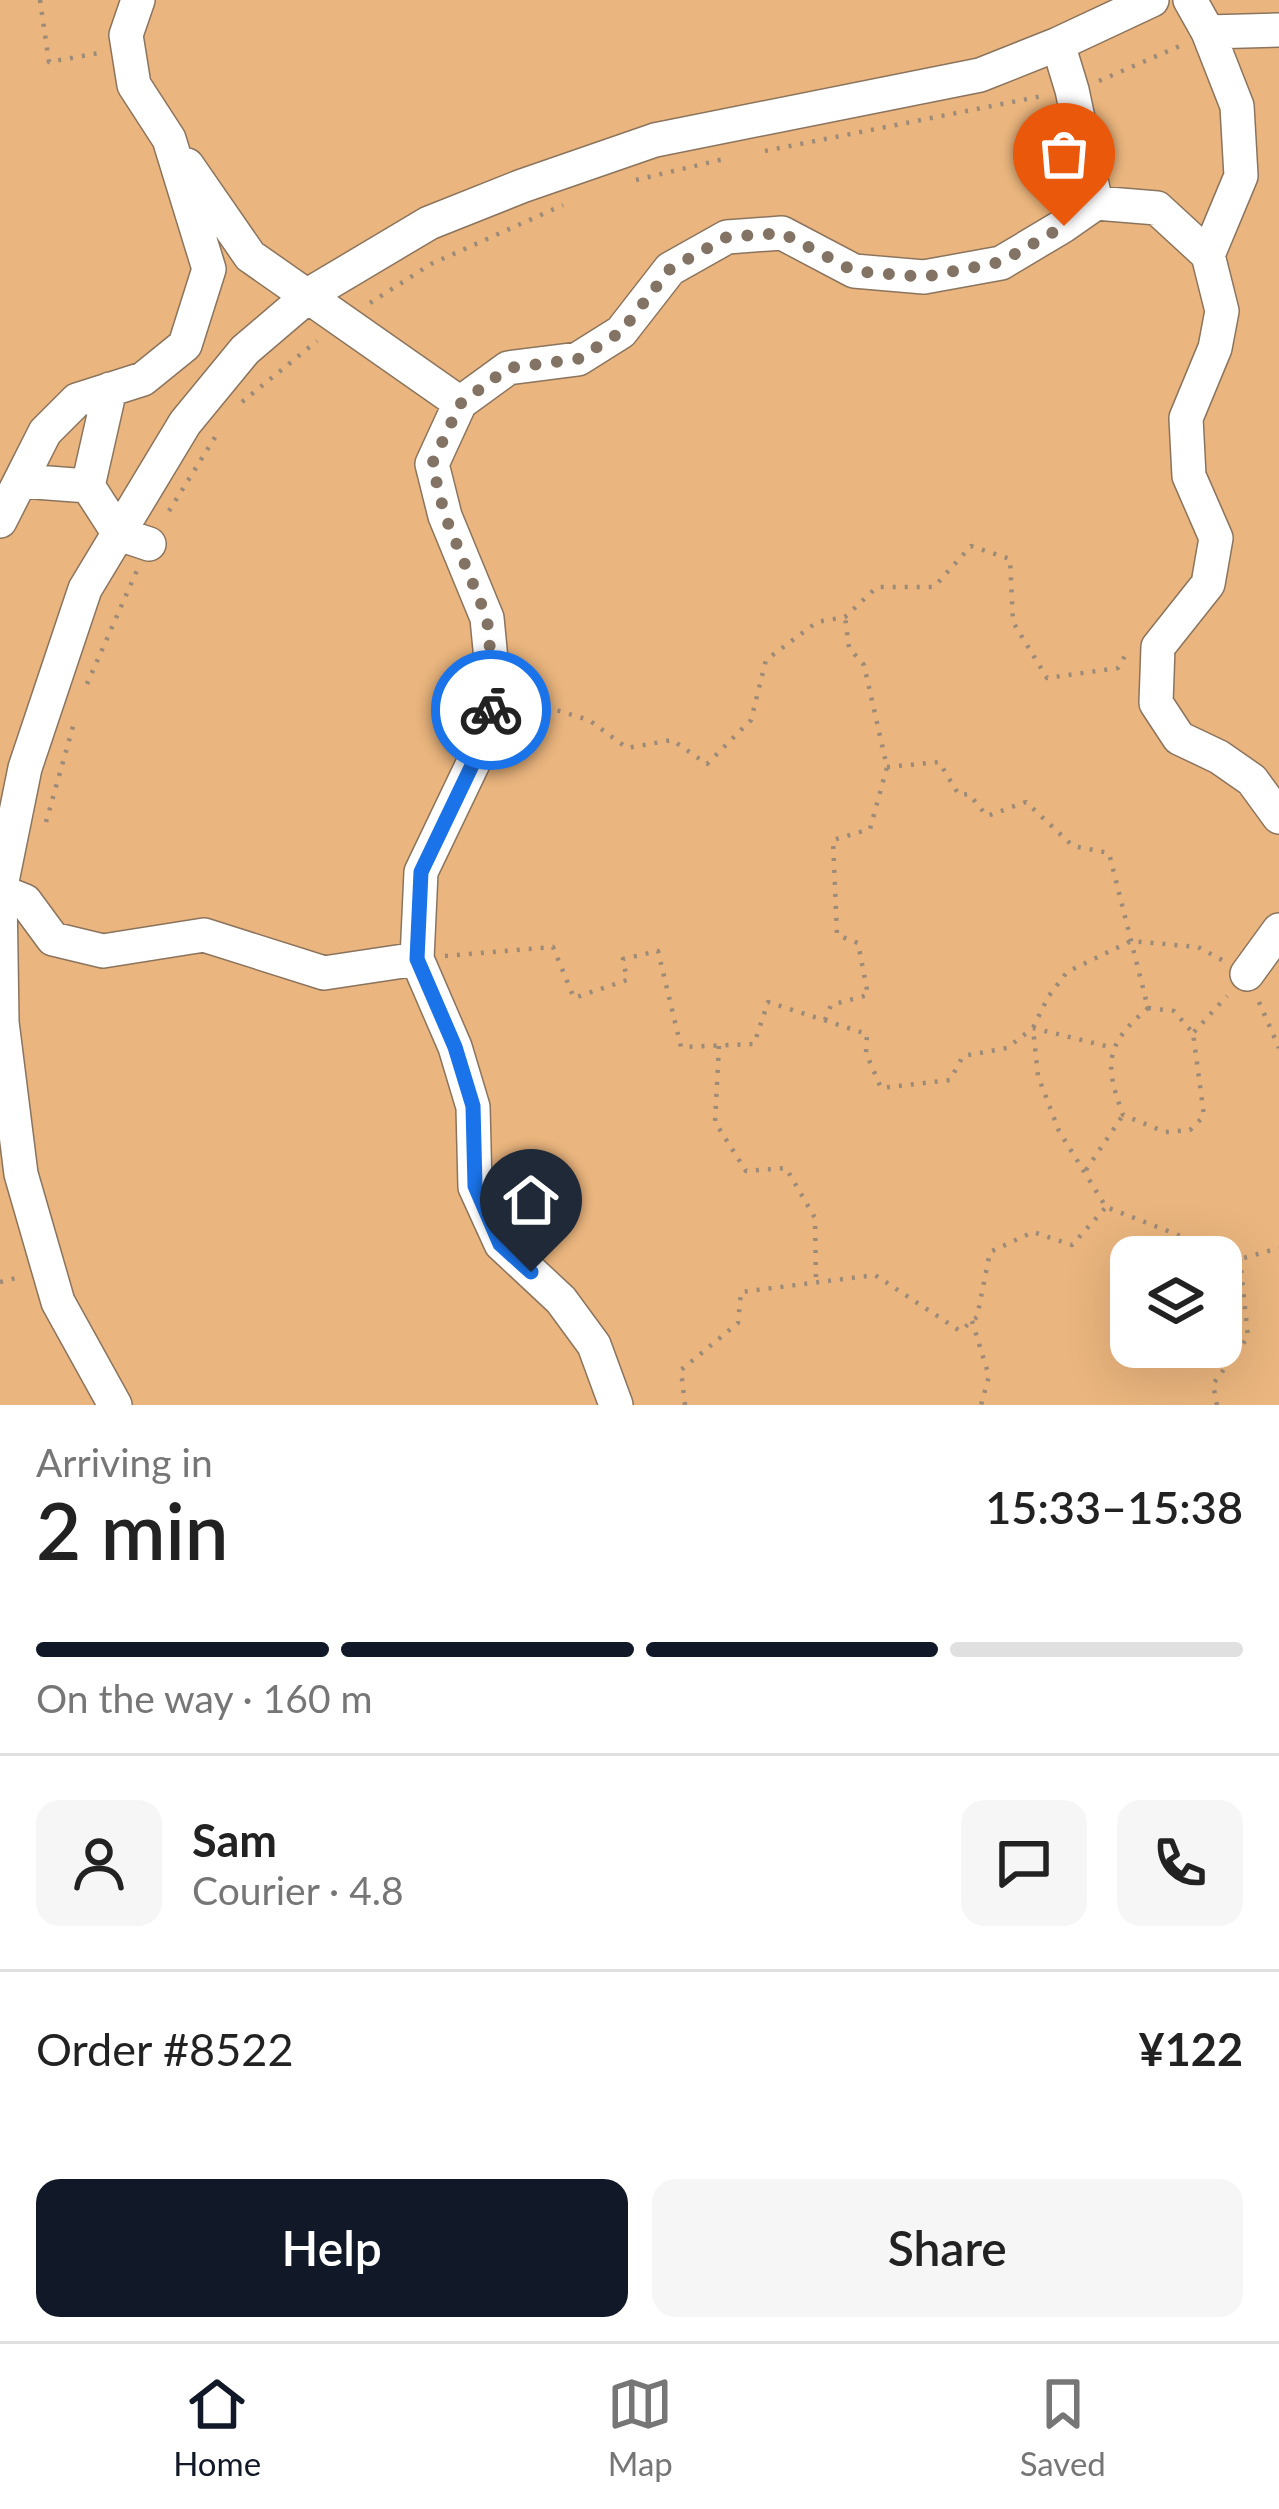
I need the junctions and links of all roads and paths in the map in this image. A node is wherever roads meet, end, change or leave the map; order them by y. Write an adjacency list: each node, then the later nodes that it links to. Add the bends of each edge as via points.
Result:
1 (40, 0): 8 (path, via 49,62)
2 (138, 0): 8 (street)
3 (1152, 0): 7 (street)
4 (1190, 0): 6 (street)
5 (1279, 30): 6 (street)
6 (1208, 32): 9 (path); 16 (street, via 1237,106 1241,176)
7 (1058, 44): 9 (street); 19 (street, via 980,75 655,140 429,223)
8 (128, 48): 10 (street, via 134,85)
9 (1072, 91): 11 (path); 15 (street)
10 (169, 139): 17 (street); 18 (street)
11 (751, 153)
12 (728, 158): 13 (path)
13 (635, 180)
14 (570, 202): 20 (path, via 431,264)
15 (1096, 203): 16 (street, via 1157,208); 22 (street, via 1001,262 924,277 854,271 782,233 727,237 670,269 607,341 578,359 508,368)
16 (1208, 255): 30 (street, via 1222,311 1186,418 1189,476 1216,538 1208,584)
17 (250, 256): 18 (street); 19 (street)
18 (209, 269): 21 (street, via 185,345 143,379)
19 (309, 296): 20 (street); 28 (street, via 245,350 185,423)
20 (343, 320): 22 (street); 23 (path)
21 (110, 389): 25 (street, via 76,400 45,432); 26 (street)
22 (460, 404): 31 (street, via 432,464 487,618)
23 (231, 412)
24 (219, 431): 28 (path)
25 (22, 481): 26 (street); 27 (street)
26 (88, 486): 28 (street)
27 (0, 521)
28 (134, 539): 32 (path); 37 (street, via 86,589 25,768)
29 (845, 617): 30 (path, via 877,587 934,587 971,546 1010,559 1013,622 1047,679 1118,668 1131,645); 31 (path, via 817,622 766,660 751,721 706,764 672,740 627,748 589,720); 34 (path)
30 (1158, 647): 35 (street, via 1156,703 1179,738 1252,781)
31 (494, 691): 40 (street, via 488,732 421,872)
32 (81, 697)
33 (75, 720): 36 (path)
34 (887, 767): 39 (path, via 939,762 959,795 969,794 987,816 1026,802 1073,846 1109,853); 43 (path, via 870,829 833,840 837,935 858,943 868,994 831,1005)
35 (1279, 817)
36 (44, 833)
37 (0, 891): 40 (street, via 25,902 53,939 103,951 204,935 324,973); 61 (street, via 2,1022 21,1174 58,1302)
38 (1279, 929): 41 (street)
39 (1131, 941): 41 (path, via 1198,947); 42 (path); 44 (path, via 1066,972)
40 (417, 959): 46 (path, via 553,947 574,998 628,980 622,959 658,951 681,1047); 60 (street, via 473,1106 475,1186 500,1244 561,1300 594,1346)
41 (1247, 974): 45 (path); 48 (path)
42 (1148, 1008): 45 (path, via 1174,1011); 47 (path)
43 (825, 1020): 44 (path, via 867,1034 881,1088 950,1081 963,1056 1007,1048); 46 (path, via 768,1002 754,1044)
44 (1033, 1028): 47 (path); 50 (path, via 1038,1076)
45 (1193, 1033): 49 (path, via 1204,1116 1190,1130 1165,1132)
46 (719, 1046): 56 (path, via 715,1122 746,1171 786,1168 815,1218)
47 (1114, 1048): 49 (path, via 1110,1078)
48 (1279, 1048)
49 (1123, 1115): 50 (path)
50 (1085, 1173): 51 (path)
51 (1106, 1207): 52 (path); 57 (path, via 1072,1245 1033,1232 990,1252)
52 (1181, 1236)
53 (1279, 1248): 54 (path)
54 (1242, 1258)
55 (1242, 1276): 58 (path, via 1249,1337)
56 (816, 1282): 57 (path, via 875,1275 960,1331); 62 (path, via 742,1292 738,1323 681,1370)
57 (972, 1321): 63 (path, via 989,1376)
58 (1242, 1346)
59 (1225, 1368): 64 (path, via 1213,1384)
60 (613, 1395)
61 (115, 1405)
62 (686, 1405)
63 (981, 1405)
64 (1217, 1405)

